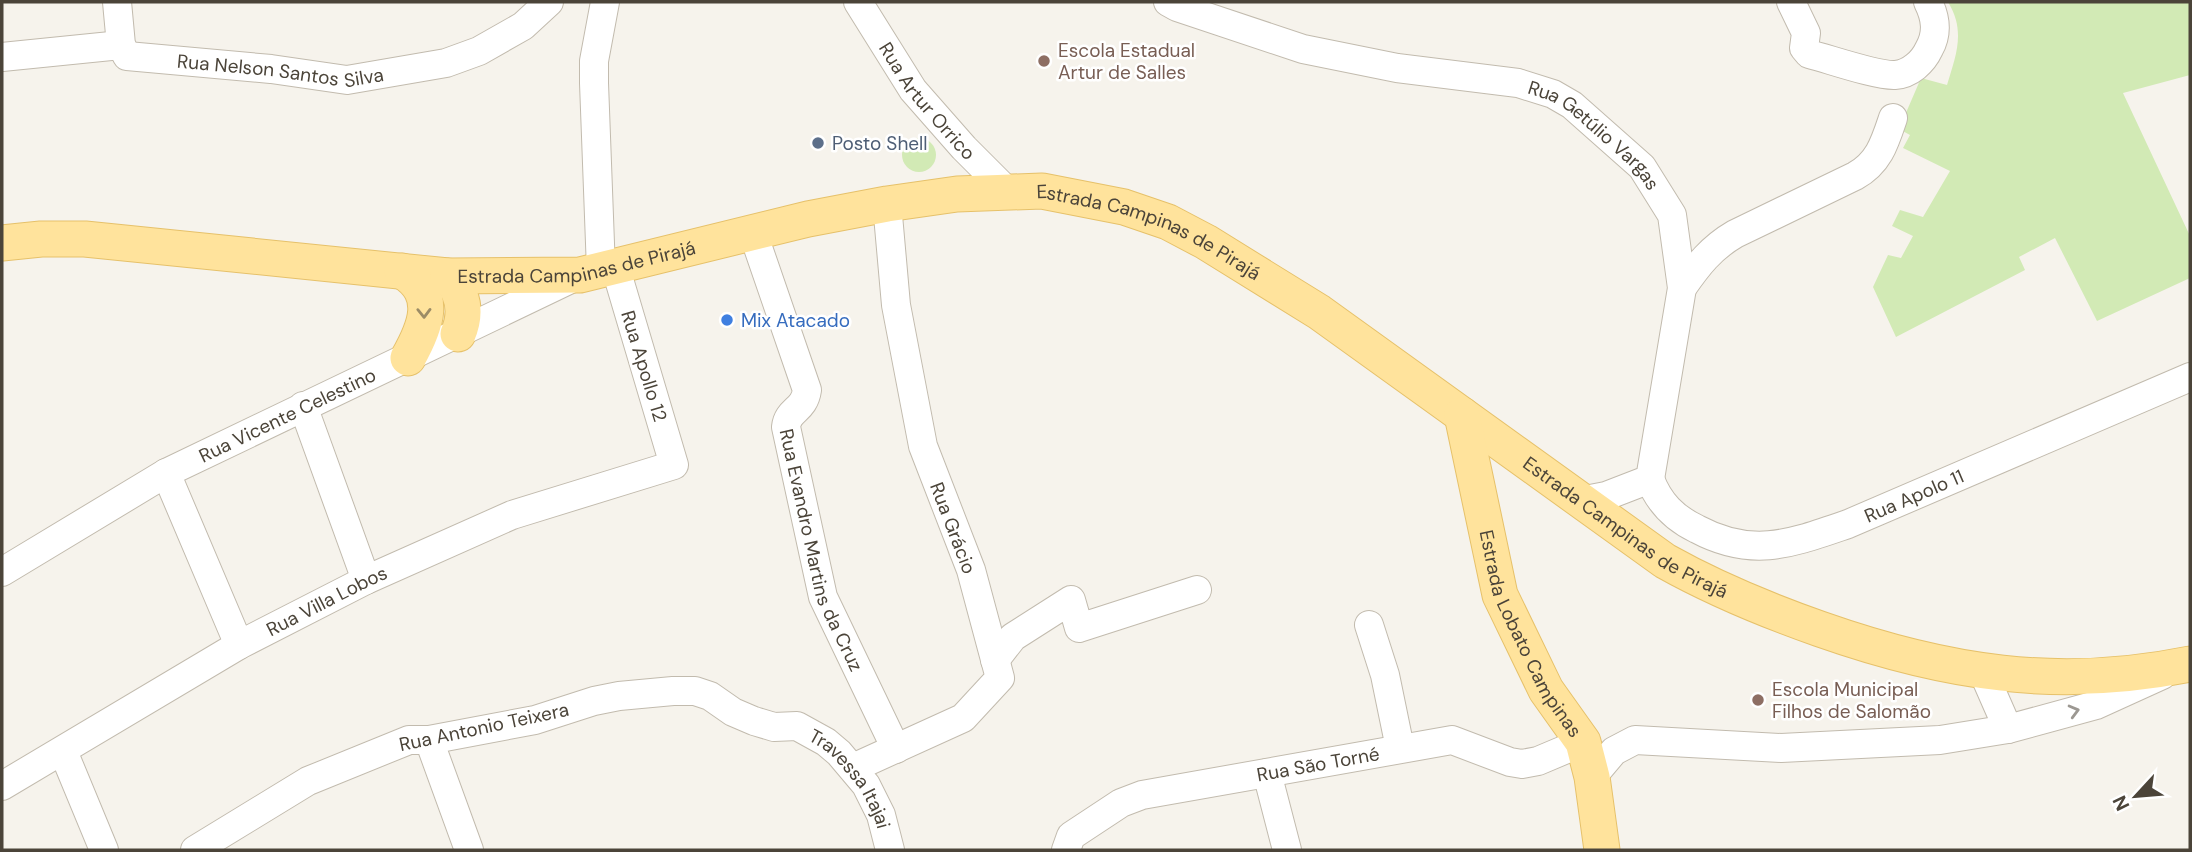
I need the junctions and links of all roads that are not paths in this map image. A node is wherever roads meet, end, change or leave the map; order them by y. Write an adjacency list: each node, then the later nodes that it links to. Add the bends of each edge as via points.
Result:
1 (117, 2): 8 (street)
2 (549, 2): 8 (street, Rua Nelson Santos Silva, via 523,26 479,51 446,63 347,80 127,57)
3 (605, 2): 15 (street, Rua Apollo 12, via 594,61)
4 (858, 2): 11 (street, Rua Artur Orrico, via 913,90)
5 (1168, 2): 18 (street, Rua Getúlio Vargas, via 1303,49 1396,68 1518,83 1553,94 1572,105 1642,167 1672,215)
6 (1791, 2): 7 (street, via 1806,33 1804,48 1809,54 1897,75 1911,70 1931,47 1935,21)
7 (1928, 2)
8 (121, 45): 9 (street)
9 (2, 57)
10 (1893, 118): 18 (street, via 1870,167 1716,245)
11 (1007, 191): 12 (main road, Estrada Campinas de Pirajá); 23 (main road, Estrada Campinas de Pirajá, via 1042,191 1124,207 1168,222 1319,312)
12 (887, 204): 13 (main road, Estrada Campinas de Pirajá); 33 (street, Rua Grácio, via 896,305 923,446 971,570)
13 (752, 233): 15 (main road, Estrada Campinas de Pirajá); 41 (street, Rua Evandro Martins da Cruz, via 807,390 786,427 823,597)
14 (2, 243): 16 (main road, Estrada Campinas de Pirajá, via 85,239)
15 (598, 270): 17 (main road, Estrada Campinas de Pirajá); 19 (street, Rua Vicente Celestino); 24 (street, Rua Apollo 12)
16 (402, 271): 17 (main road, Estrada Campinas de Pirajá); 20 (main road, one-way to 20, via 412,277 426,307 423,331)
17 (448, 276): 19 (main road, via 463,305)
18 (1682, 288): 26 (street, Rua Getúlio Vargas)
19 (458, 334): 20 (street, Rua Vicente Celestino)
20 (408, 358): 22 (street, Rua Vicente Celestino)
21 (2190, 377): 26 (street, Rua Apolo 11, via 1848,524 1780,544 1743,546 1715,539 1671,513)
22 (303, 406): 25 (street, Rua Vicente Celestino); 29 (street)
23 (1462, 415): 27 (main road, Estrada Campinas de Pirajá); 39 (main road, Estrada Lobato Campinas, via 1502,601 1546,690)
24 (674, 465): 29 (street, Rua Villa Lobos, via 512,514)
25 (166, 473): 28 (street, Rua Vicente Celestino); 32 (street)
26 (1650, 479): 27 (street)
27 (1580, 501): 35 (main road, Estrada Campinas de Pirajá, via 1665,561 1763,610 1877,649)
28 (2, 572)
29 (366, 580): 32 (street, Rua Villa Lobos)
30 (1197, 590): 33 (street, via 1079,628 1071,600 1013,637)
31 (1369, 625): 40 (street)
32 (239, 645): 42 (street, Rua Villa Lobos)
33 (995, 660): 41 (street, Rua Grácio, via 1000,678 963,718)
34 (2184, 666): 35 (main road, Estrada Campinas de Pirajá, via 2069,678); 37 (street, one-way to 34, via 2096,705)
35 (1983, 672): 37 (street)
36 (712, 698): 38 (street, Rua Antonio Teixera, via 695,691 619,696 535,720); 43 (street, Travessa Itajai, via 754,722 797,726 839,752)
37 (2008, 729): 45 (street, via 1940,740 1781,748 1634,740 1614,751)
38 (429, 740): 48 (street, Rua Antonio Teixera, via 409,740 308,781); 49 (street)
39 (1583, 742): 40 (street, Rua São Torné, via 1522,764 1452,740); 45 (main road, Estrada Lobato Campinas)
40 (1400, 748): 44 (street, Rua São Torné)
41 (896, 749): 43 (street, Rua Grácio)
42 (63, 751): 46 (street, Rua Villa Lobos); 47 (street)
43 (853, 768): 50 (street, Travessa Itajai, via 881,815)
44 (1267, 773): 51 (street, Rua São Torné, via 1142,795 1121,803 1071,836); 52 (street)
45 (1592, 776): 53 (main road, Estrada Lobato Campinas)
46 (2, 786)
47 (104, 850)
48 (195, 850)
49 (469, 850)
50 (890, 850)
51 (1066, 850)
52 (1287, 850)
53 (1602, 850)

